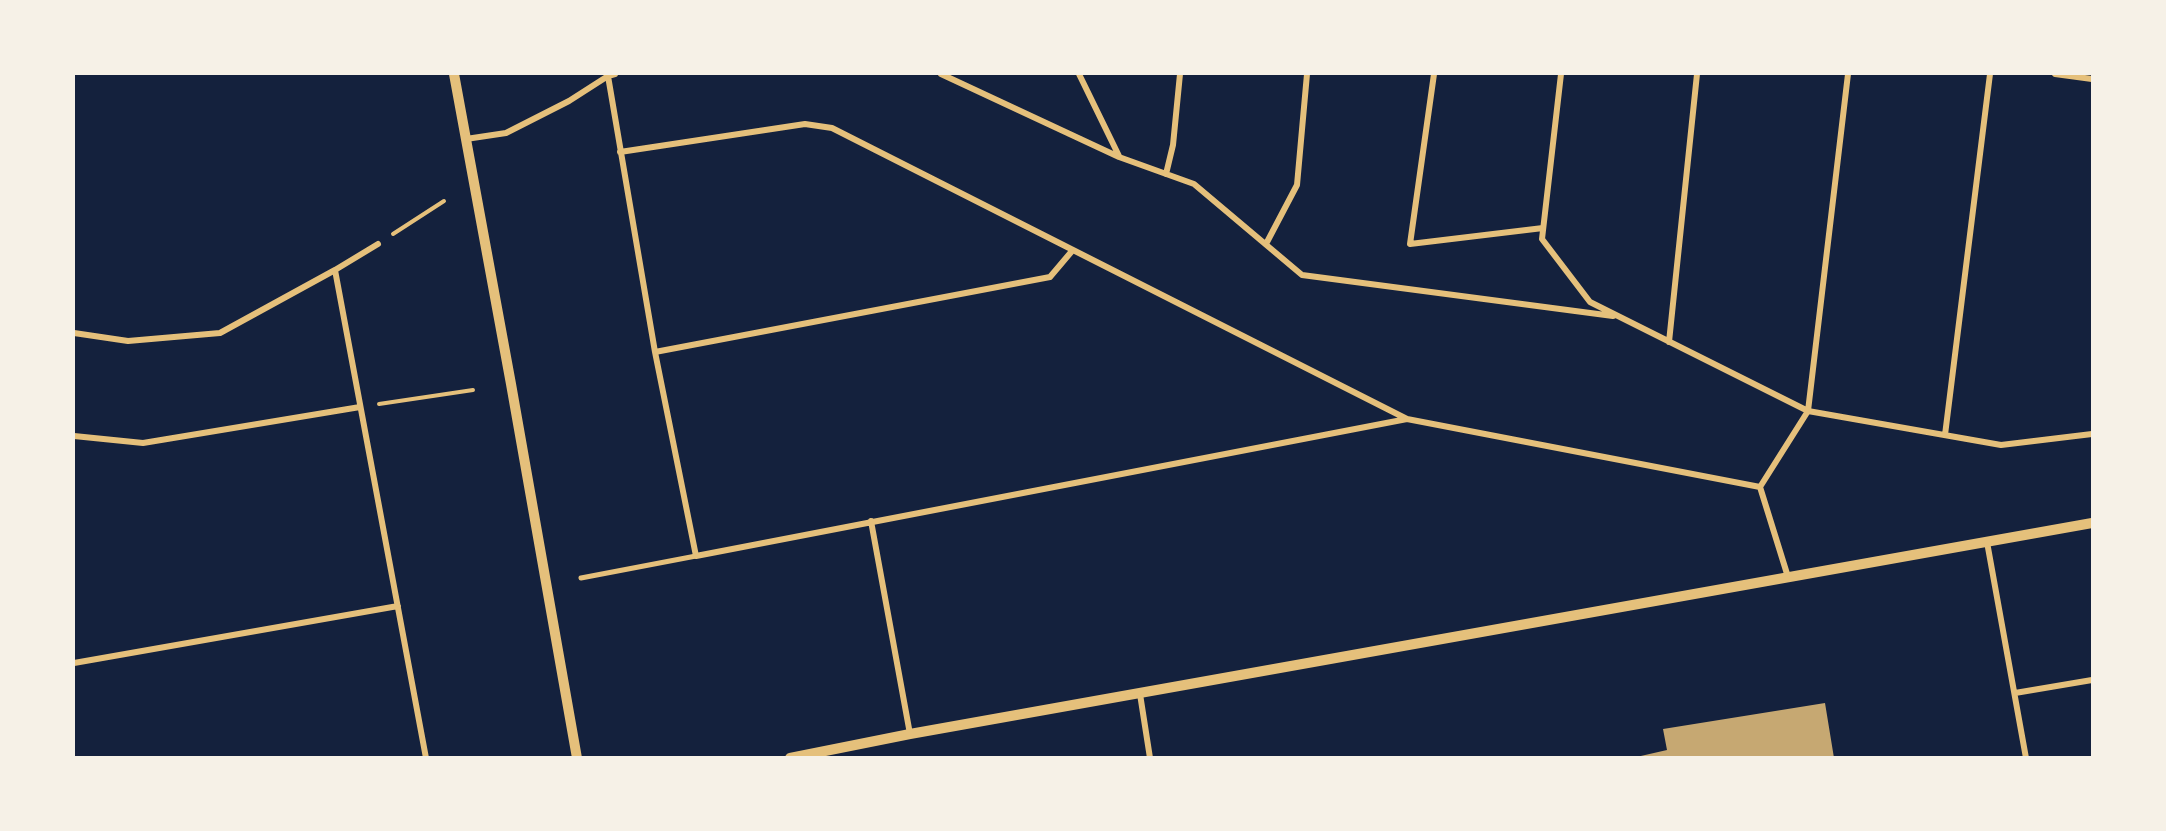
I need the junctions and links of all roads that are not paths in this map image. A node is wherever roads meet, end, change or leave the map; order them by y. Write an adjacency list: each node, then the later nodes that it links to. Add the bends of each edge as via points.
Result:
1 (454, 74): 14 (street)
2 (941, 74): 16 (street)
3 (1079, 74): 16 (street)
4 (1180, 74): 17 (street, via 1173,146)
5 (1307, 74): 20 (street, via 1297,185)
6 (1434, 74): 18 (street, via 1410,243)
7 (1561, 74): 18 (street)
8 (1697, 74): 25 (street)
9 (1848, 74): 28 (street)
10 (1990, 74): 31 (street)
11 (2055, 74): 13 (street)
12 (612, 75): 14 (street, via 506,133); 15 (street)
13 (2092, 79)
14 (466, 139): 47 (street)
15 (620, 152): 21 (street, via 805,124 832,128); 26 (street)
16 (1119, 157): 17 (street)
17 (1166, 174): 20 (street, via 1194,184)
18 (1543, 228): 23 (street, via 1542,239 1590,302)
19 (378, 244): 22 (street)
20 (1266, 244): 23 (street, via 1302,275)
21 (1072, 251): 26 (street, via 1050,278); 29 (street)
22 (335, 270): 24 (street, via 220,333 128,341); 27 (street)
23 (1620, 317): 25 (street)
24 (74, 333)
25 (1669, 342): 28 (street)
26 (655, 352): 37 (street)
27 (360, 406): 32 (street, via 143,443); 40 (street)
28 (1808, 411): 31 (street); 33 (street)
29 (1407, 419): 33 (street); 34 (street)
30 (2092, 434): 31 (street, via 2001,445)
31 (1945, 435)
32 (74, 436)
33 (1760, 487): 38 (street)
34 (871, 522): 37 (street); 45 (street)
35 (2092, 523): 36 (street)
36 (1987, 542): 38 (street); 43 (street)
37 (696, 555): 39 (street)
38 (1788, 576): 44 (street)
39 (581, 578)
40 (398, 606): 41 (street); 46 (street)
41 (74, 663)
42 (2092, 680): 43 (street)
43 (2015, 693): 50 (street)
44 (1140, 694): 45 (street); 49 (street)
45 (910, 734): 48 (street)
46 (426, 758)
47 (577, 758)
48 (790, 758)
49 (1150, 758)
50 (2026, 758)

